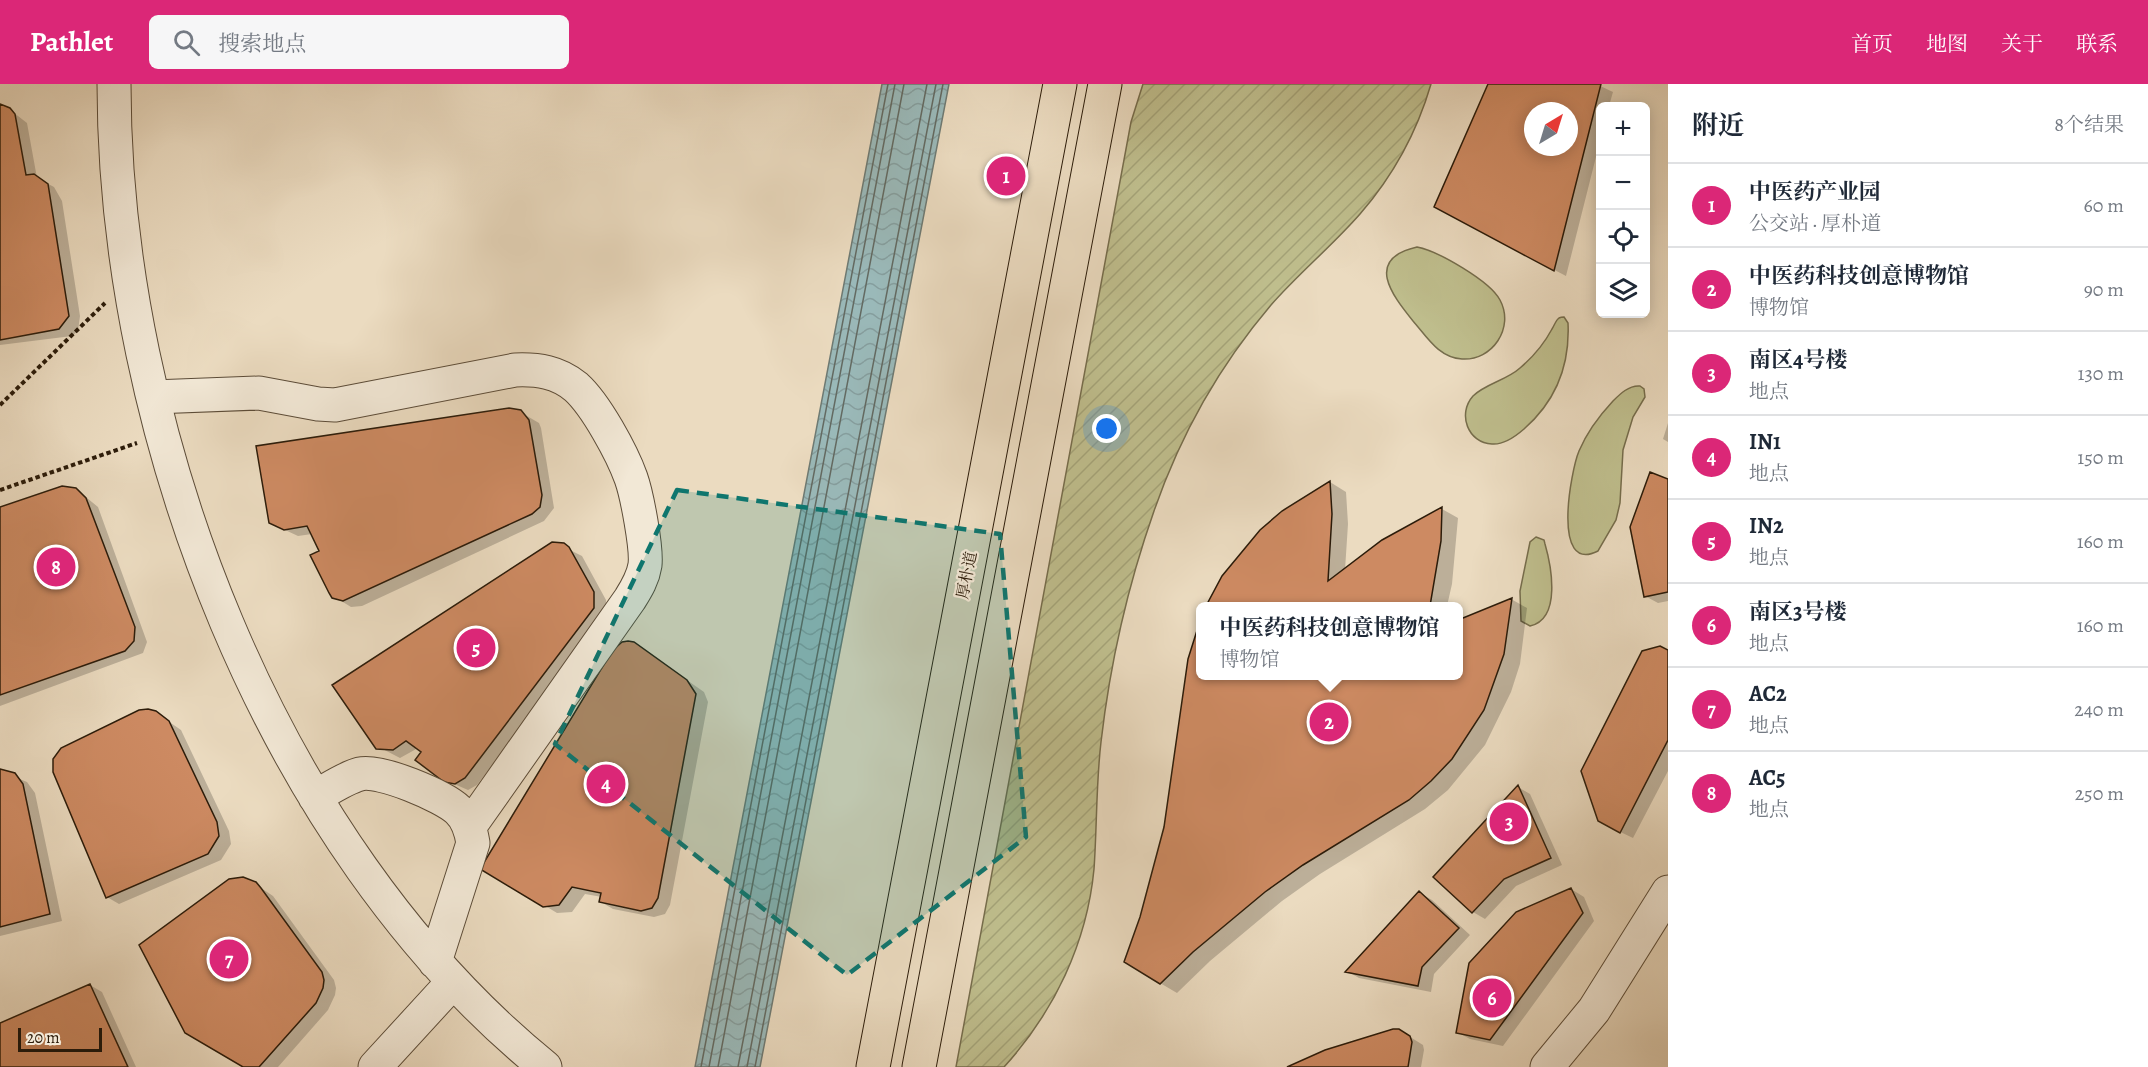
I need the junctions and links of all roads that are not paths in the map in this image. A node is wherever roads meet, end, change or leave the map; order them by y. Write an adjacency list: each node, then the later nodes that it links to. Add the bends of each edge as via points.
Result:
1 (114, 84): 4 (street, via 117,162 130,279)
2 (1060, 84): 11 (main road, 厚朴道)
3 (1105, 84): 12 (main road)
4 (153, 398): 5 (street, via 186,513 216,592 272,720); 6 (street, via 259,393 335,405 537,369 576,388 590,405 632,482 645,553 642,577)
5 (315, 797): 6 (street, via 349,778 374,773 446,801 460,811); 8 (street, via 401,922)
6 (470, 826): 8 (street, via 470,860)
7 (1668, 892): 13 (street, via 1594,1010)
8 (444, 972): 9 (street); 10 (street, via 510,1039)
9 (375, 1067)
10 (545, 1067)
11 (873, 1067)
12 (919, 1067)
13 (1547, 1067)

